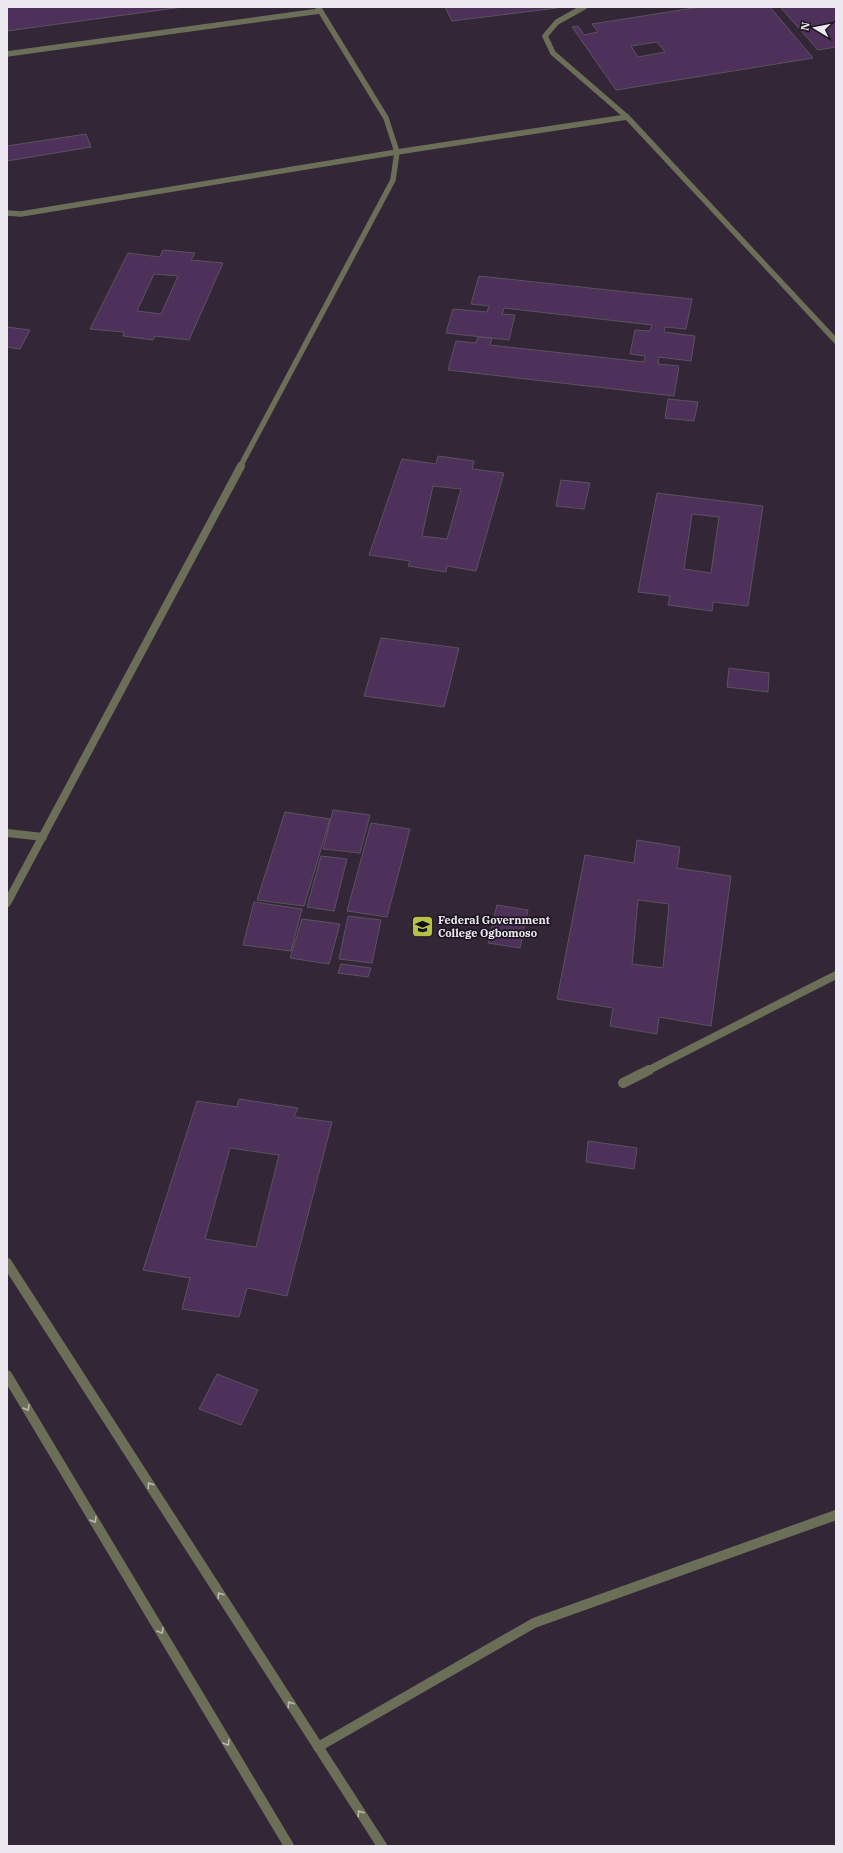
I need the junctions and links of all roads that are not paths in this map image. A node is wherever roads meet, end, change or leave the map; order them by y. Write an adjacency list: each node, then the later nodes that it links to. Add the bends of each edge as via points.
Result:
1 (584, 7): 4 (street, via 557,22 545,36 553,53)
2 (319, 9): 3 (street); 5 (street, via 386,118)
3 (7, 54)
4 (627, 117): 5 (street); 7 (street)
5 (397, 152): 6 (street, via 175,190 21,214); 9 (street, via 393,180)
6 (7, 213)
7 (836, 341)
8 (7, 833): 9 (street)
9 (43, 837): 10 (street)
10 (7, 903)
11 (836, 975): 12 (street)
12 (623, 1083)
13 (7, 1263): 16 (street, one-way to 13)
14 (7, 1375): 17 (street, one-way to 17)
15 (836, 1515): 16 (street, via 534,1623)
16 (318, 1747): 18 (street, one-way to 16)
17 (289, 1846)
18 (382, 1846)

